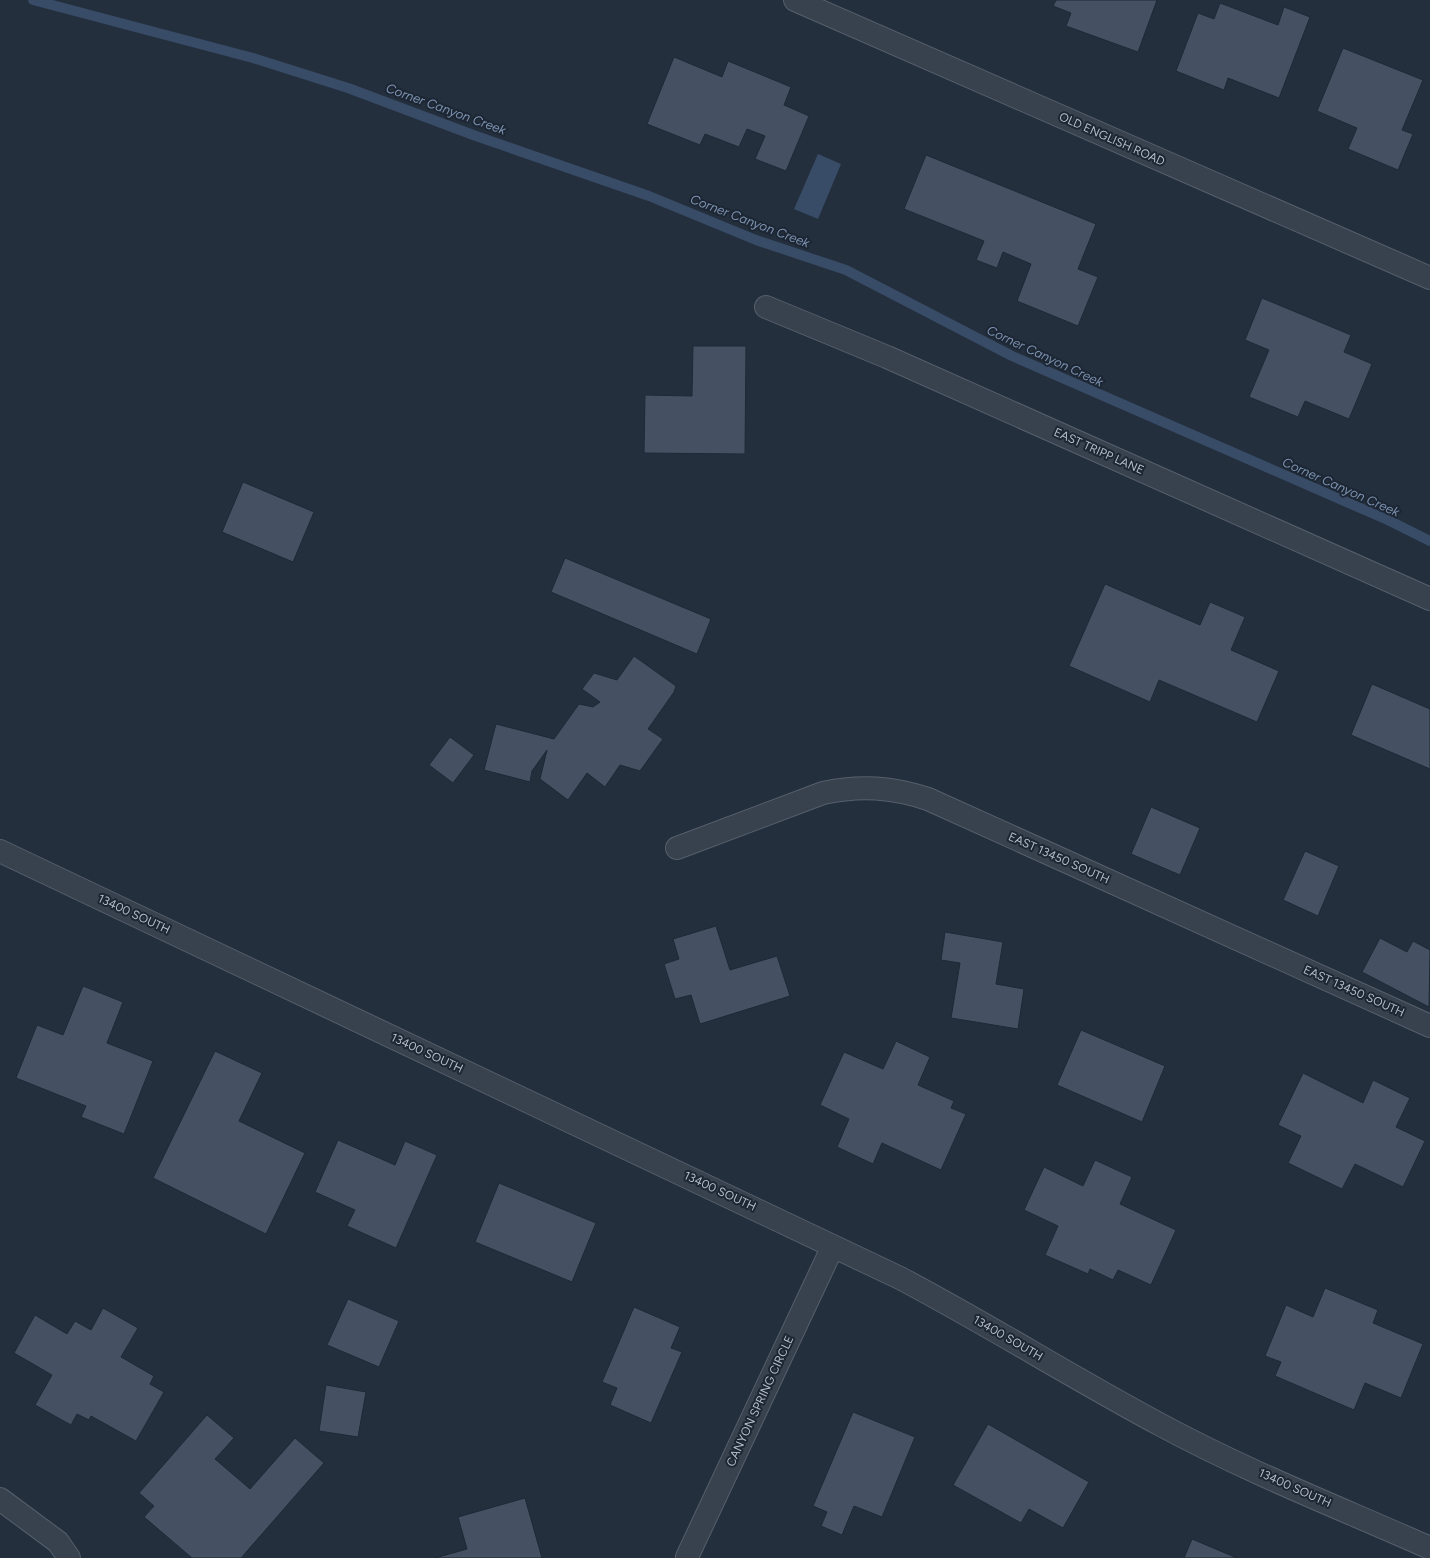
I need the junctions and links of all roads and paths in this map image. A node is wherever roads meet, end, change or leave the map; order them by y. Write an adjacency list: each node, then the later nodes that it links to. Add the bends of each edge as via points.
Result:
1 (795, 0): 2 (street, OLD ENGLISH ROAD)
2 (1430, 278)
3 (766, 307): 4 (street, EAST TRIPP LANE, via 887,357)
4 (1430, 598)
5 (677, 848): 7 (street, EAST 13450 SOUTH, via 823,793 865,787 907,792 928,799)
6 (0, 851): 8 (street, 13400 SOUTH)
7 (1430, 1026)
8 (833, 1246): 10 (street, 13400 SOUTH, via 958,1308 1160,1425 1214,1453); 11 (street, CANYON SPRING CIRCLE)
9 (0, 1499): 12 (street, via 58,1542)
10 (1430, 1548)
11 (687, 1557)
12 (69, 1558)

